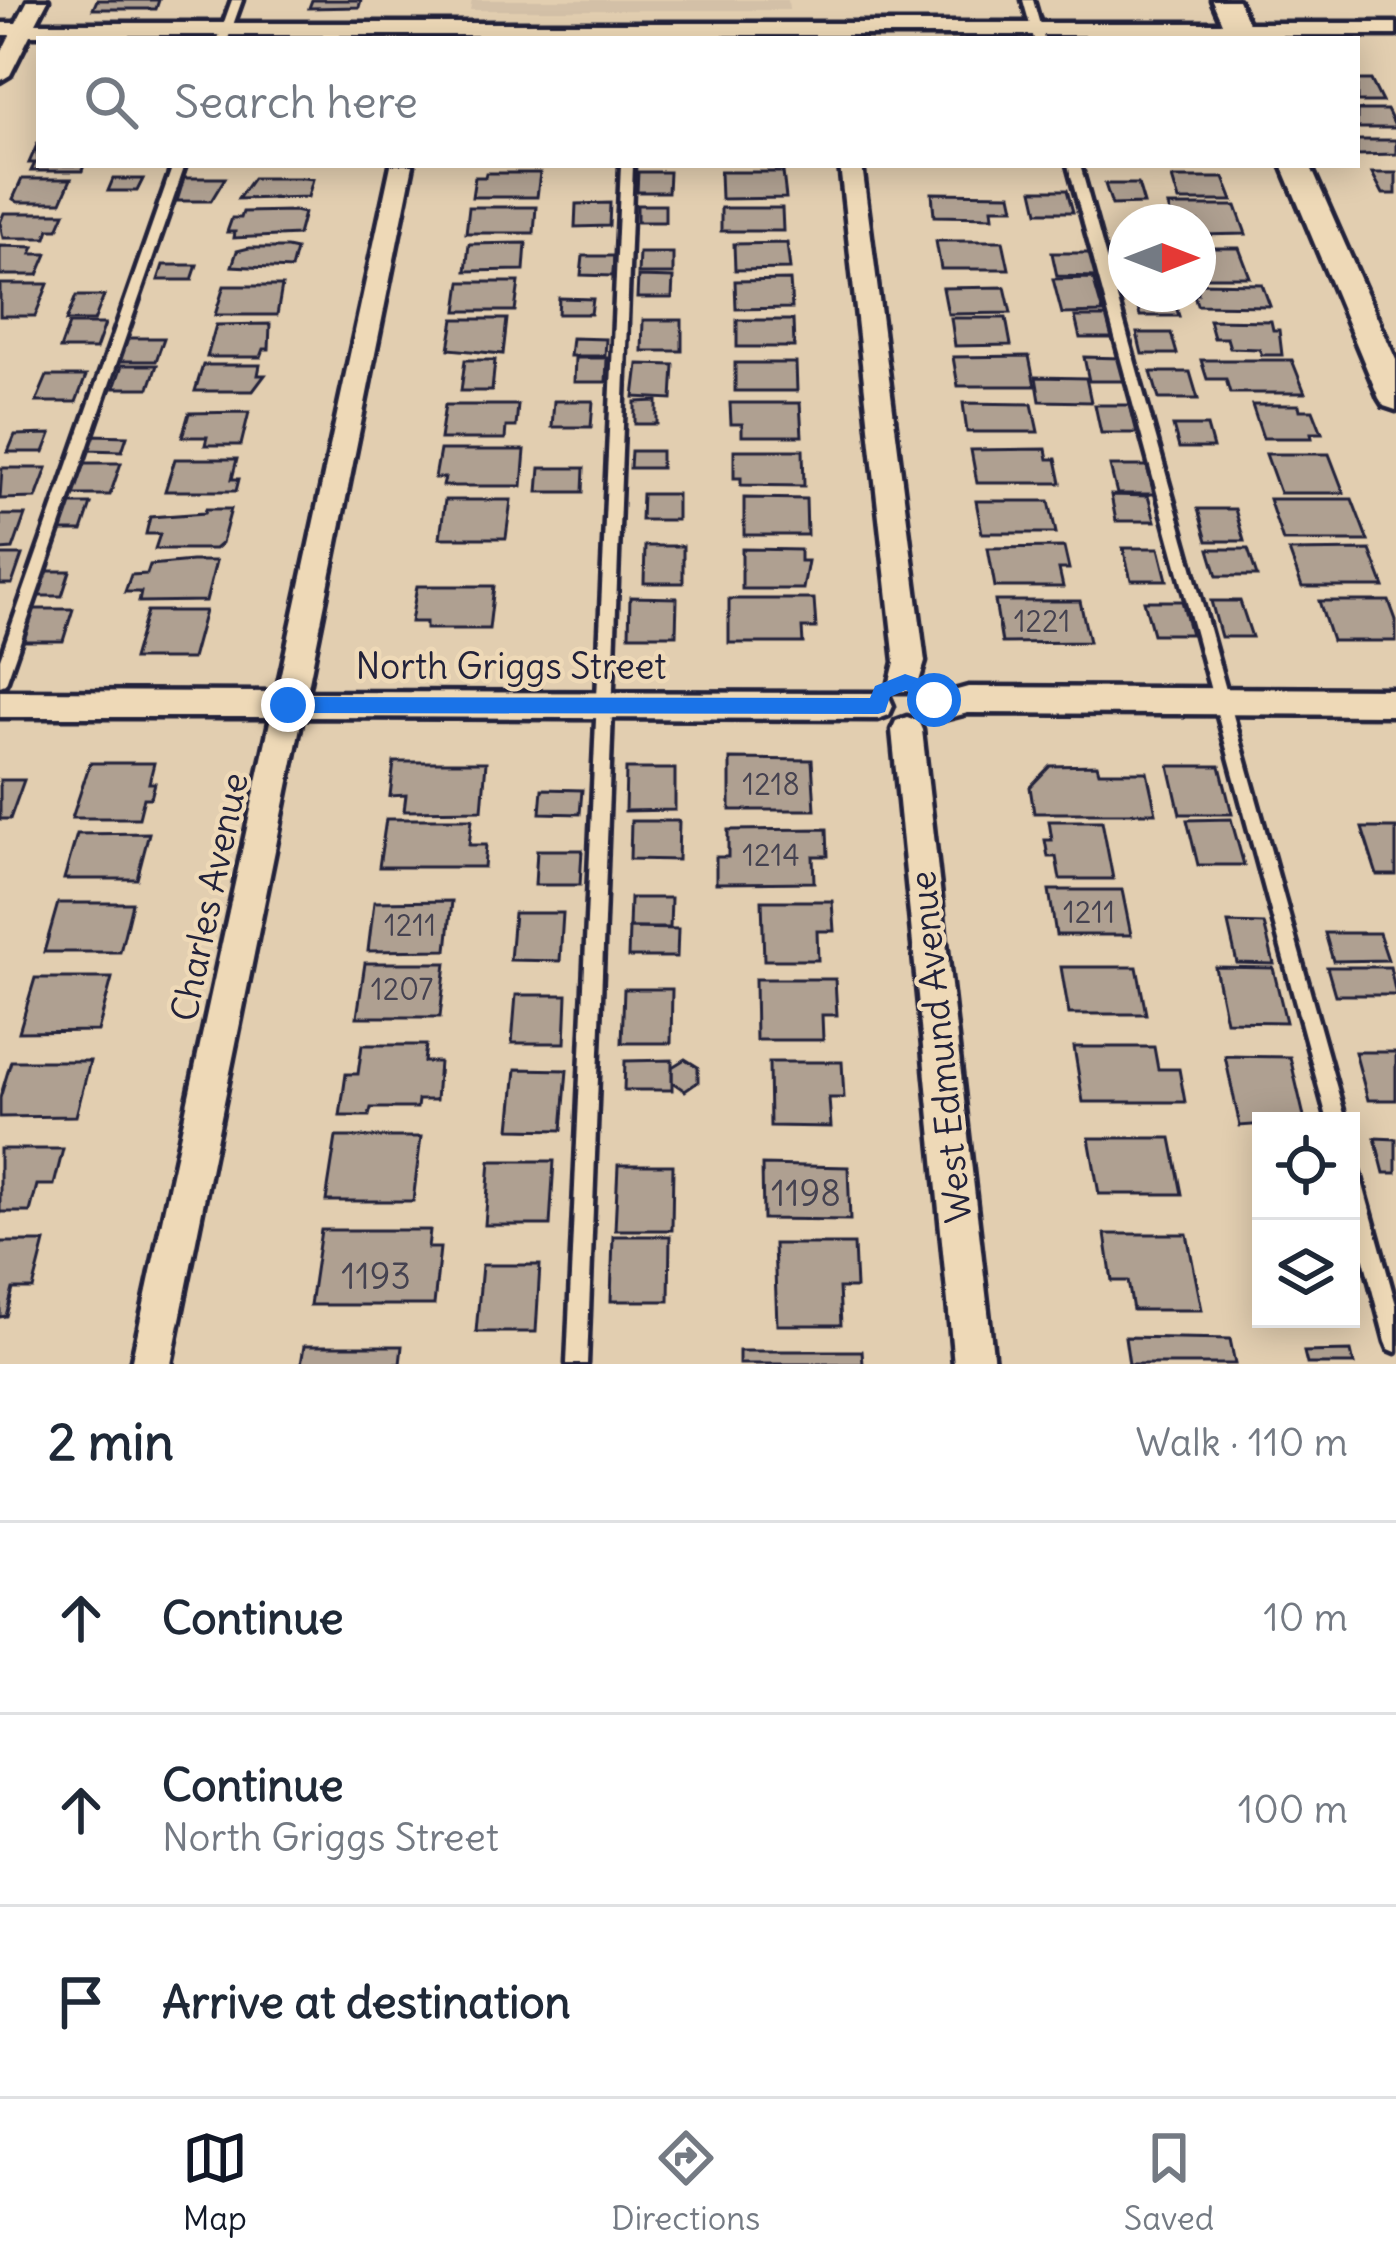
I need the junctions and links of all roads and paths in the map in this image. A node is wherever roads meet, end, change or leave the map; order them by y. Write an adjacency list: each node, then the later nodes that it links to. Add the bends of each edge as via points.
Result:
1 (38, 0): 8 (street)
2 (237, 0): 10 (lane)
3 (1028, 0): 12 (lane)
4 (1226, 0): 13 (street)
5 (431, 26): 10 (street); 11 (street)
6 (835, 26): 11 (street); 12 (street)
7 (0, 29): 8 (street)
8 (24, 29): 10 (street); 14 (street)
9 (1396, 29): 13 (street)
10 (225, 34)
11 (632, 34)
12 (1037, 34): 13 (street)
13 (1240, 34)
14 (0, 75)
15 (178, 168): 22 (lane)
16 (401, 168): 27 (street, Charles Avenue)
17 (627, 168): 28 (lane)
18 (851, 168): 23 (street, via 910,662)
19 (1075, 168): 24 (lane)
20 (1297, 168): 21 (street)
21 (1396, 398)
22 (0, 680)
23 (905, 682): 29 (street, via 882,692); 30 (street, via 929,693)
24 (1225, 702): 25 (street); 30 (street, via 968,700); 32 (lane)
25 (1396, 702)
26 (0, 704): 27 (street, North Griggs Street)
27 (288, 705): 28 (street, North Griggs Street); 35 (street, Charles Avenue)
28 (608, 706): 29 (street, North Griggs Street); 36 (lane)
29 (878, 706): 31 (street, via 882,718)
30 (936, 708): 31 (street, via 928,724)
31 (907, 730): 37 (street, West Edmund Avenue)
32 (1335, 1112)
33 (1360, 1208): 34 (lane)
34 (1396, 1342)
35 (151, 1364)
36 (577, 1364)
37 (974, 1364)

